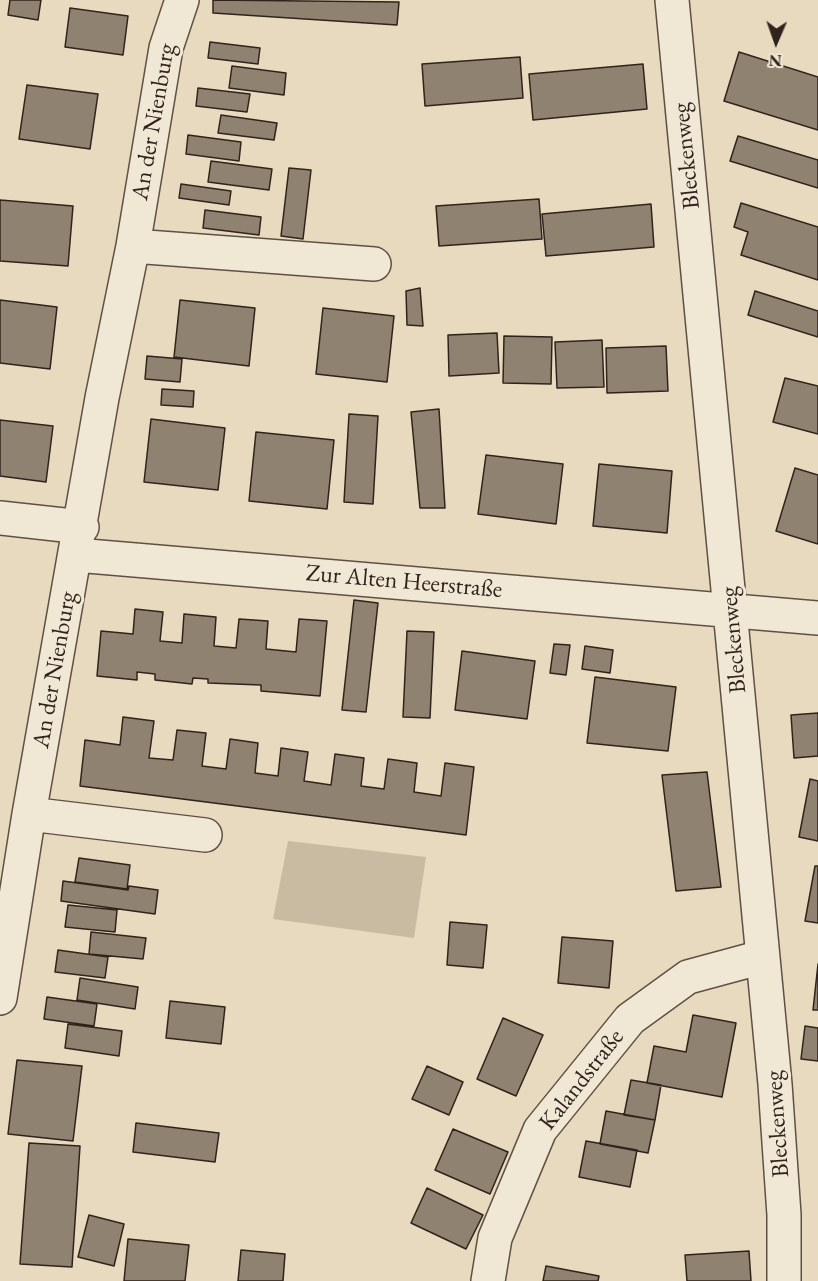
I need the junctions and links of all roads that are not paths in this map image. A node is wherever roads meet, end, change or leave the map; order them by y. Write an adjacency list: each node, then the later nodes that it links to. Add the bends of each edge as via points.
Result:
1 (182, 0): 3 (street, An der Nienburg, via 166,48)
2 (672, 0): 7 (street, Bleckenweg)
3 (133, 246): 4 (street); 6 (street, An der Nienburg, via 102,398)
4 (374, 264)
5 (0, 518): 6 (street)
6 (79, 541): 7 (street, Zur Alten Heerstraße, via 461,586); 9 (street, An der Nienburg)
7 (732, 612): 8 (street, Zur Alten Heerstraße); 11 (street, Bleckenweg)
8 (818, 618)
9 (29, 814): 10 (street); 12 (street, An der Nienburg)
10 (205, 836)
11 (762, 957): 13 (street, Kalandstraße, via 688,977 630,1019 540,1131 495,1238); 14 (street, Bleckenweg, via 784,1215)
12 (0, 998)
13 (488, 1281)
14 (784, 1281)

